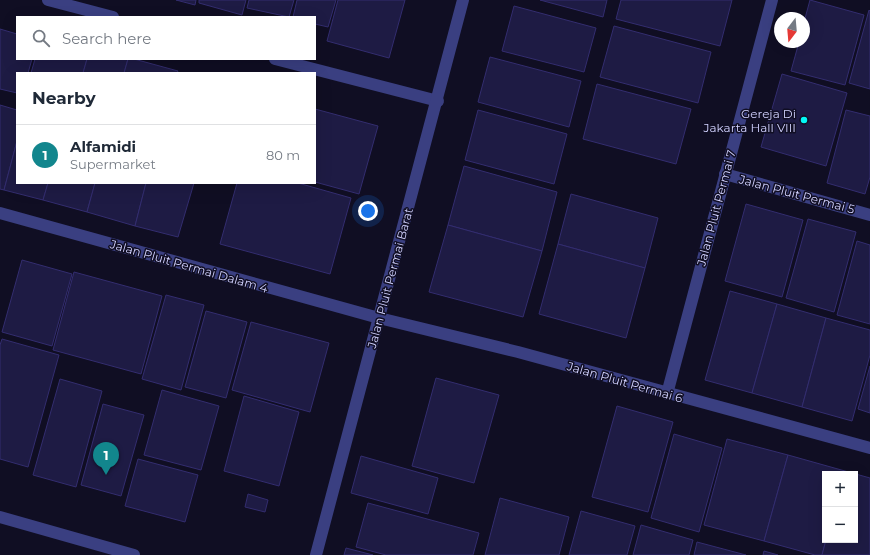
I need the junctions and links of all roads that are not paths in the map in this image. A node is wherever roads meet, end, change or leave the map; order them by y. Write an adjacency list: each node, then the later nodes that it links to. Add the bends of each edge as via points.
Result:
1 (48, 0): 4 (street)
2 (463, 0): 6 (street, Jalan Pluit Permai Barat)
3 (772, 0): 7 (street, Jalan Pluit Permai 7)
4 (109, 16)
5 (278, 60): 6 (street)
6 (438, 102): 10 (street, Jalan Pluit Permai Barat)
7 (725, 174): 9 (street, Jalan Pluit Permai 5); 11 (street, Jalan Pluit Permai 7)
8 (0, 213): 10 (street, Jalan Pluit Permai Dalam 4)
9 (870, 215)
10 (379, 318): 11 (street, Jalan Pluit Permai 6, via 518,352); 15 (street, Jalan Pluit Permai Barat)
11 (667, 394): 12 (street, Jalan Pluit Permai 6)
12 (870, 448)
13 (0, 518): 14 (street)
14 (131, 555)
15 (316, 555)

